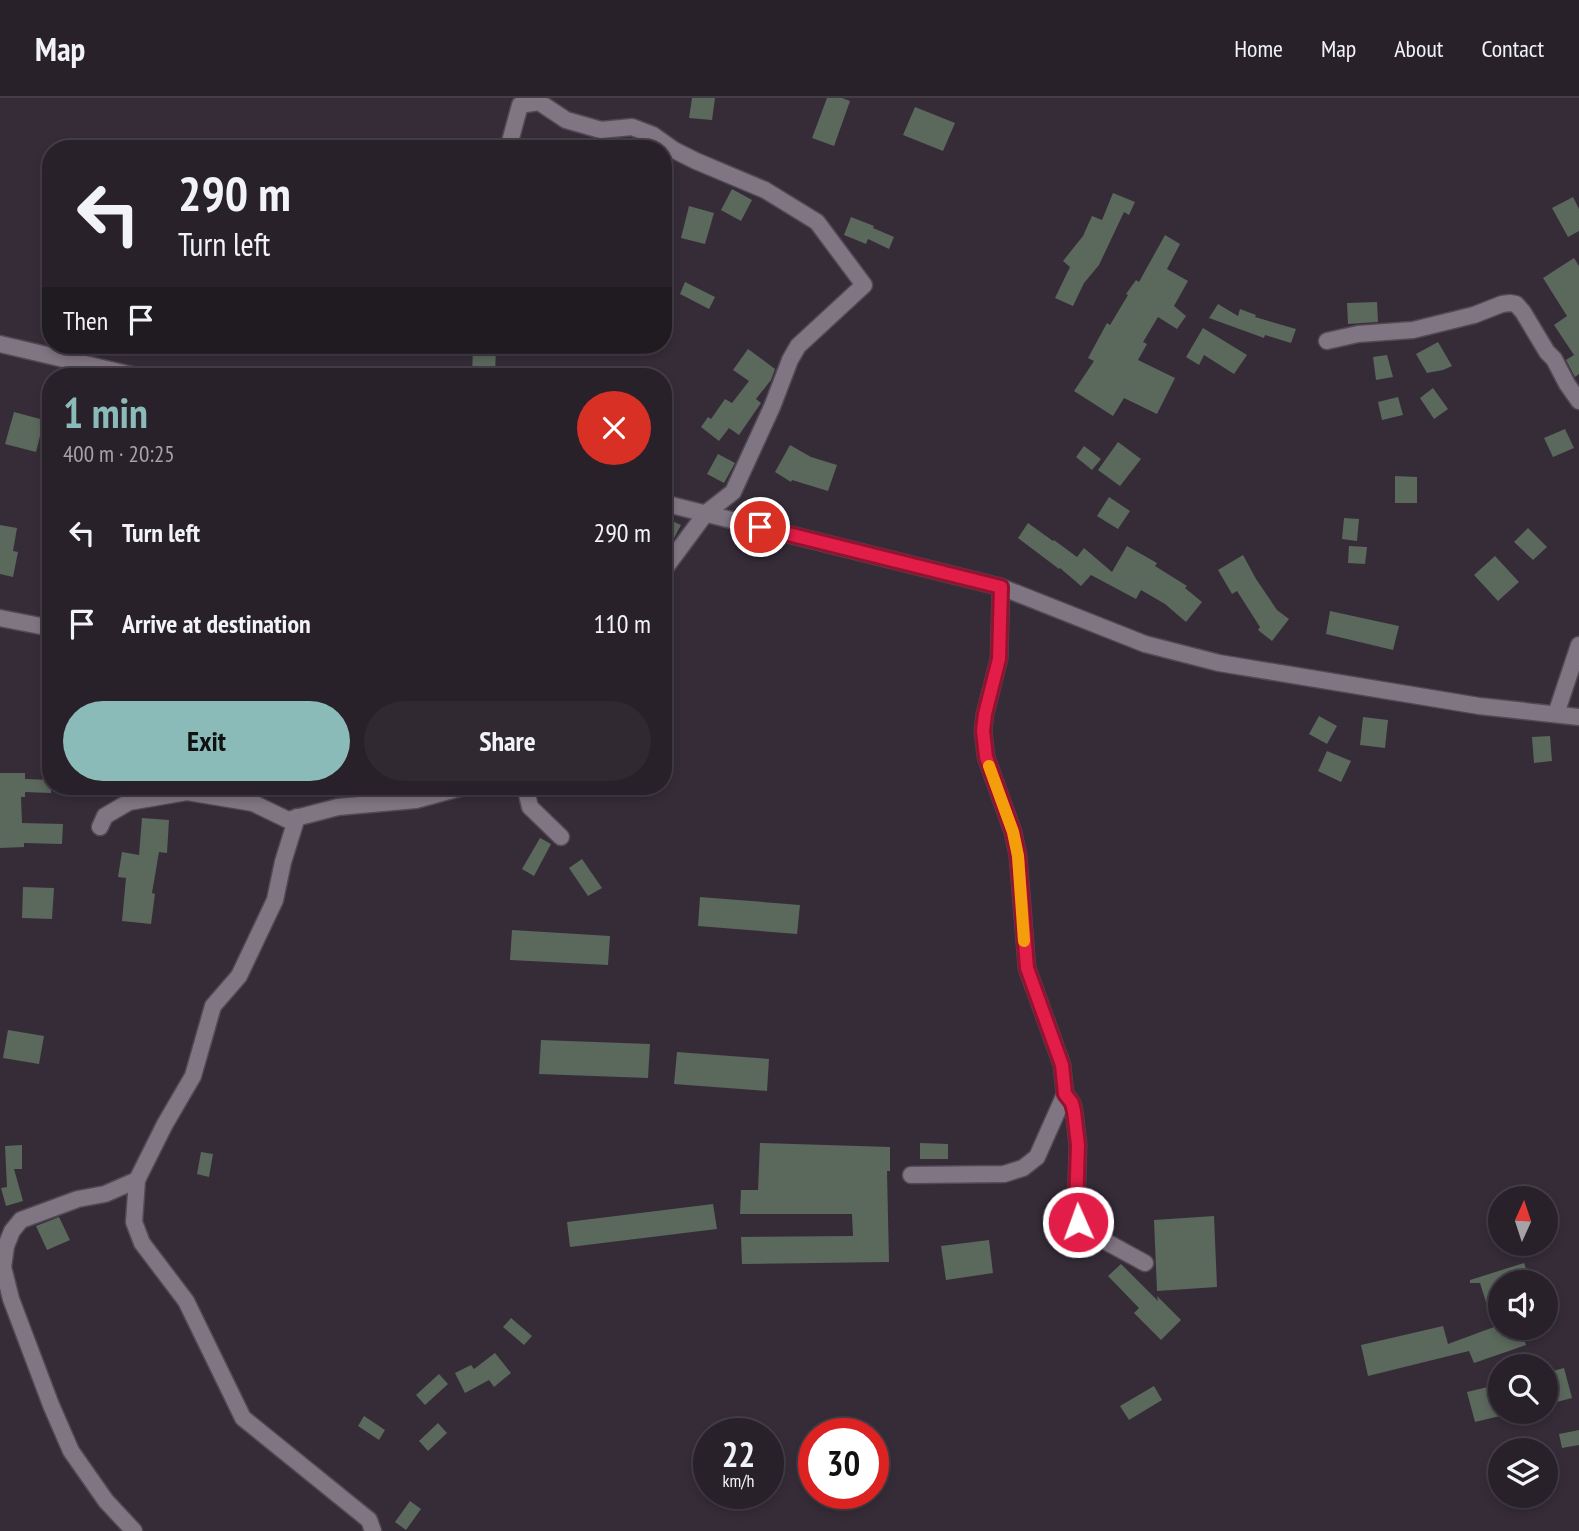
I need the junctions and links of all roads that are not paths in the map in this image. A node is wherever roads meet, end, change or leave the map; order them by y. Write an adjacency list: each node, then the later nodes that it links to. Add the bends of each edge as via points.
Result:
1 (510, 140): 2 (street, via 520,105 539,102 566,120 601,130 632,127)
2 (660, 140)
3 (672, 148): 11 (street, via 765,190 817,222 864,285 798,346 733,492)
4 (1327, 341): 9 (street, via 1413,330 1516,304)
5 (0, 344): 7 (street)
6 (42, 354): 8 (street)
7 (42, 354)
8 (102, 368)
9 (1579, 401)
10 (672, 505): 11 (street)
11 (706, 513): 12 (street); 13 (street)
12 (672, 559)
13 (1001, 587): 17 (street, via 1145,644 1219,663 1479,706); 26 (street, via 999,659 983,731 986,757 1013,832 1027,968 1062,1065)
14 (0, 618): 15 (street)
15 (42, 626)
16 (1579, 645): 17 (street)
17 (1556, 714): 18 (street)
18 (1579, 719)
19 (170, 795): 24 (street, via 129,802 105,816)
20 (205, 795): 23 (street, via 253,803 288,820)
21 (434, 795): 23 (street)
22 (527, 795): 25 (street, via 530,807)
23 (298, 817): 28 (street, via 275,900 239,976 213,1006 192,1076)
24 (100, 827)
25 (561, 837)
26 (1065, 1094): 27 (street, via 1037,1157 1023,1168 1004,1174); 29 (street, via 1072,1103 1078,1145 1078,1222)
27 (911, 1175)
28 (137, 1180): 30 (street, via 22,1220 12,1231 3,1267 10,1299 71,1451); 31 (street, via 134,1222 142,1243 186,1301 243,1418 369,1520)
29 (1145, 1263)
30 (134, 1531)
31 (373, 1531)

